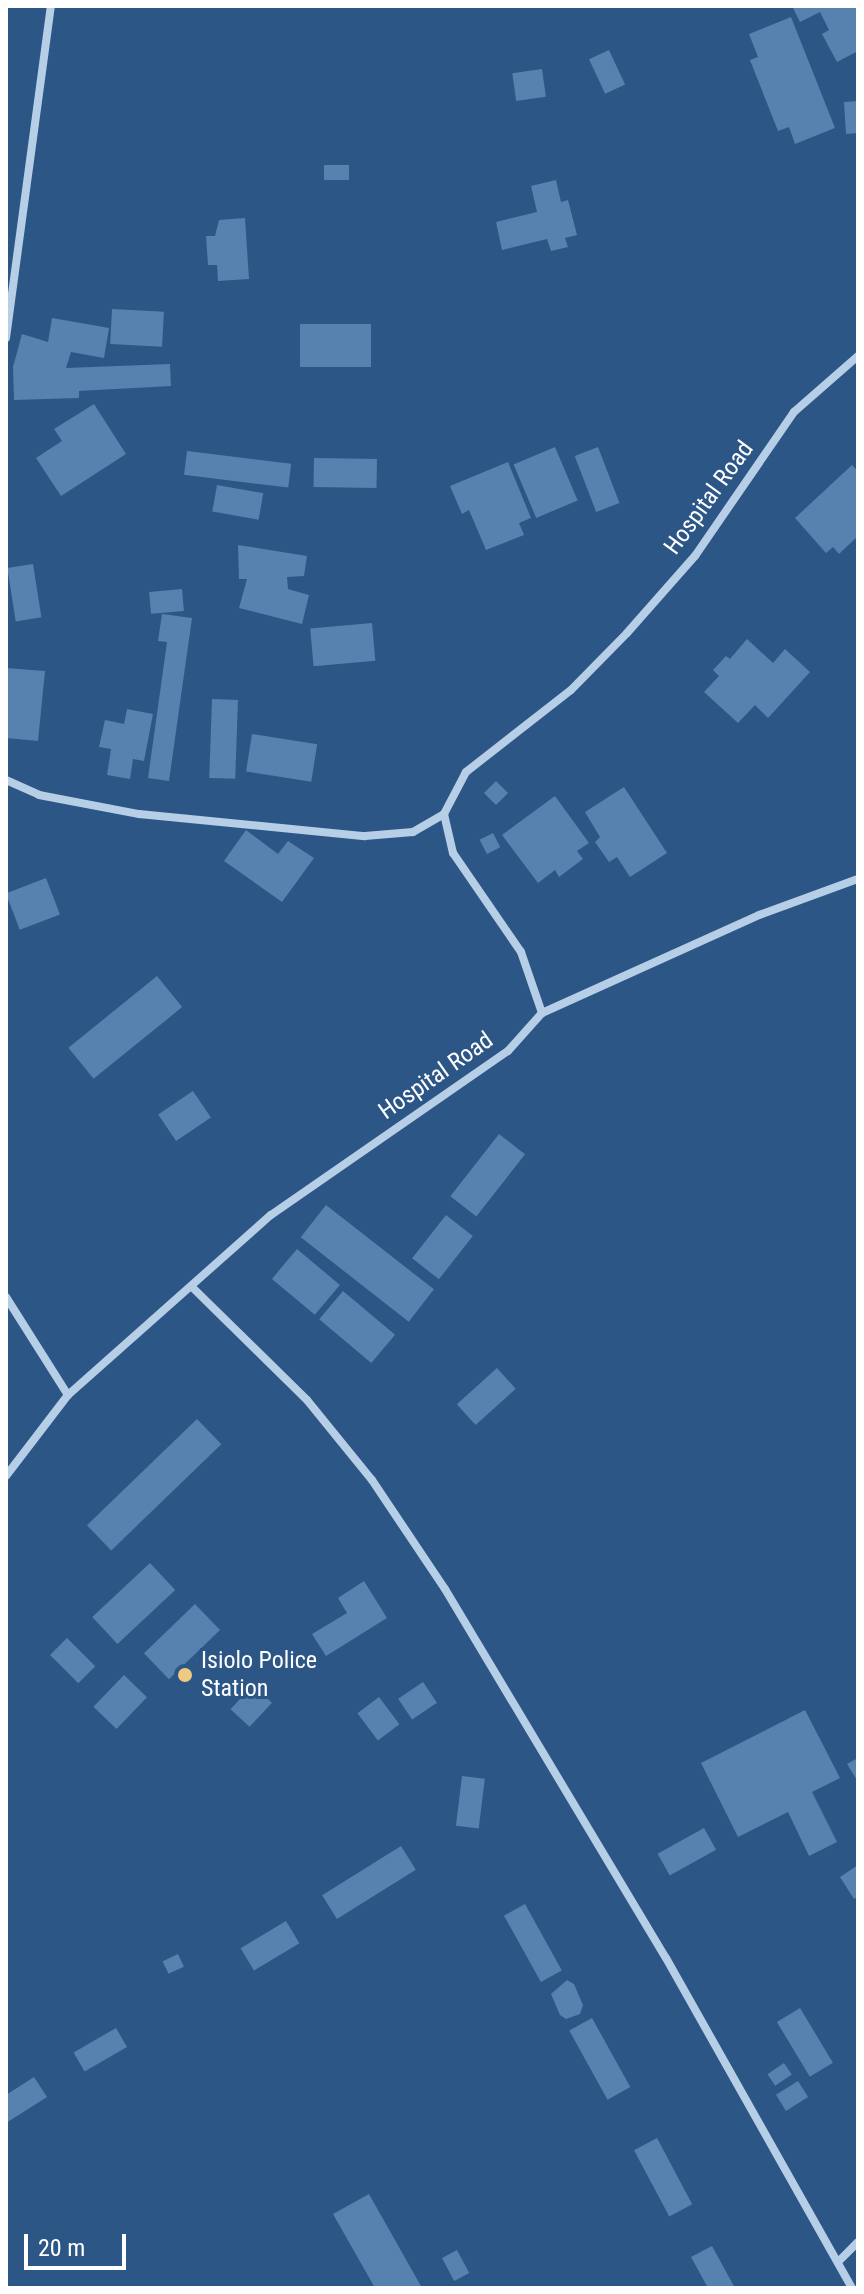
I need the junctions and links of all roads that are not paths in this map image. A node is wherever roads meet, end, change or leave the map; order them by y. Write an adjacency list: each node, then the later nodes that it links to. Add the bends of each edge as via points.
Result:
1 (51, 6): 2 (street)
2 (6, 338)
3 (858, 356): 5 (street, Hospital Road, via 794,412 695,556 627,633 571,690 466,772)
4 (6, 780): 5 (street, via 39,795 139,814 365,836 413,832)
5 (444, 814): 7 (street, via 453,853 521,952)
6 (858, 879): 7 (street, via 759,915)
7 (542, 1013): 8 (street, Hospital Road, via 508,1051 271,1215)
8 (193, 1288): 10 (street, Hospital Road); 13 (street, via 307,1400 372,1480 445,1589 666,1958)
9 (6, 1297): 10 (street)
10 (68, 1395): 11 (street, Hospital Road)
11 (6, 1476)
12 (858, 2242): 13 (street)
13 (838, 2262): 14 (street)
14 (852, 2288)

